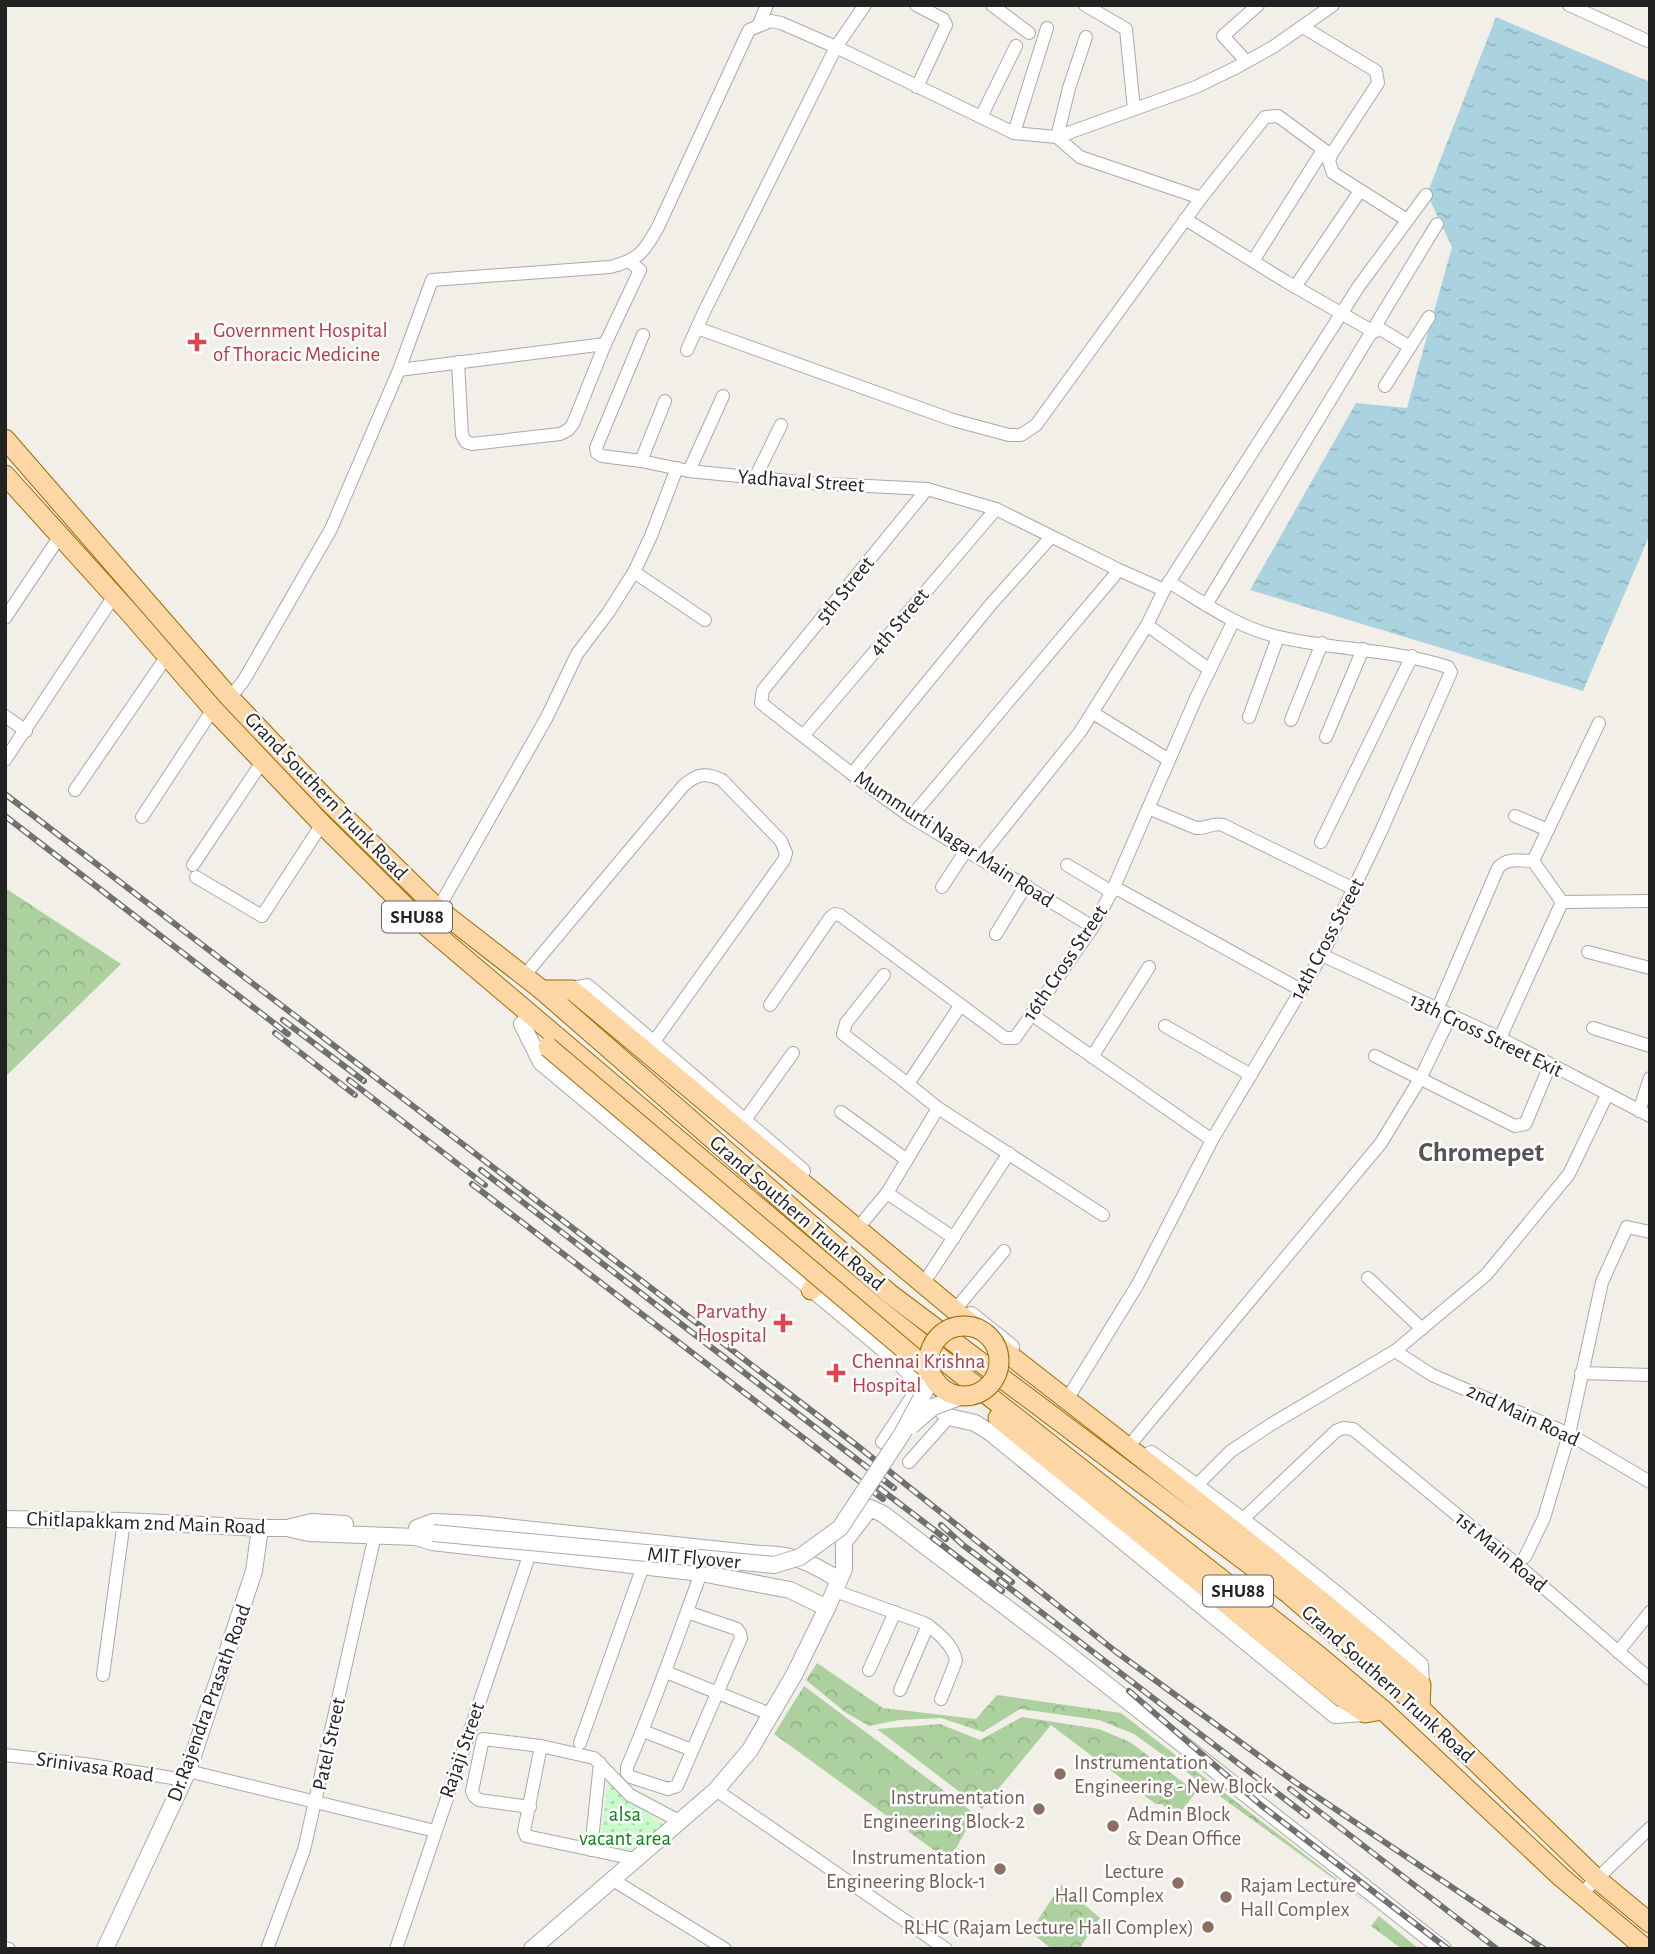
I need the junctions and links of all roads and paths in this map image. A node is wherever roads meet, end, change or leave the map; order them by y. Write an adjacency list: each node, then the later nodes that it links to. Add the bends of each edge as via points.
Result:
1 (767, 5): 9 (street)
2 (865, 5): 16 (street)
3 (916, 5): 18 (street, via 946,25)
4 (1085, 5): 19 (street, via 1126,29)
5 (1258, 5): 17 (street, via 1223,36)
6 (1333, 5): 10 (street)
7 (1569, 5): 14 (street)
8 (1001, 8): 12 (street)
9 (759, 24): 16 (street, via 781,23); 31 (street, via 749,30 653,236 642,254)
10 (1303, 27): 17 (street); 23 (street, via 1371,67 1379,79)
11 (1047, 28): 21 (street)
12 (1029, 33)
13 (1086, 37): 22 (street)
14 (1650, 42)
15 (1016, 46): 20 (street)
16 (836, 47): 18 (street); 35 (street)
17 (1246, 61): 19 (street)
18 (918, 87): 20 (street)
19 (1134, 109): 22 (street)
20 (981, 117): 21 (street)
21 (1014, 133): 22 (street)
22 (1057, 138): 26 (street, via 1080,157)
23 (1327, 153): 24 (street, via 1333,173); 26 (street, via 1278,117 1265,117); 30 (street)
24 (1360, 191): 28 (street); 32 (street)
25 (1426, 195): 28 (street)
26 (1201, 198): 27 (street)
27 (1185, 219): 30 (street); 35 (street, via 1036,425 1021,435 953,420)
28 (1408, 220): 33 (street)
29 (1437, 224): 36 (street)
30 (1252, 261): 32 (street)
31 (630, 262): 38 (street, via 640,270); 42 (street, via 432,280)
32 (1295, 286): 33 (street)
33 (1341, 313): 36 (street); 58 (street)
34 (1429, 317): 39 (street)
35 (697, 328): 40 (street)
36 (1375, 329): 39 (street); 60 (street)
37 (643, 335): 48 (street, Yadhaval Street, via 596,448 602,456)
38 (605, 344): 41 (street); 41 (street, via 573,424 560,434 547,436 466,442)
39 (1410, 347): 43 (street)
40 (687, 350)
41 (458, 362): 42 (street)
42 (399, 370): 72 (street, via 331,529)
43 (1385, 386)
44 (723, 396): 49 (street)
45 (665, 401): 48 (street)
46 (781, 425): 51 (street)
47 (5, 439): 72 (main road, Grand Southern Trunk Road / SHU88)
48 (641, 461): 49 (street, Yadhaval Street)
49 (683, 470): 51 (street, Yadhaval Street); 57 (street)
50 (5, 475): 54 (main road, Grand Southern Trunk Road / SHU88)
51 (755, 478): 52 (street, Yadhaval Street)
52 (926, 489): 53 (street, Yadhaval Street); 71 (street, 5th Street)
53 (996, 509): 55 (street, Yadhaval Street); 80 (street, 4th Street)
54 (60, 536): 59 (main road, Grand Southern Trunk Road / SHU88); 61 (street)
55 (1051, 537): 56 (street, 14th Cross Street); 85 (street)
56 (1119, 570): 58 (street, 14th Cross Street); 90 (street)
57 (634, 572): 62 (street); 104 (street, via 577,654 547,717)
58 (1167, 586): 60 (street, 14th Cross Street); 64 (street)
59 (114, 596): 68 (main road, Grand Southern Trunk Road / SHU88); 79 (street)
60 (1206, 605): 63 (street, 14th Cross Street)
61 (5, 618)
62 (705, 620)
63 (1233, 622): 65 (street, 14th Cross Street); 70 (street, 16th Cross Street)
64 (1147, 625): 70 (street); 95 (street, via 1080,733)
65 (1278, 637): 66 (street, 14th Cross Street); 76 (street)
66 (1322, 643): 67 (street, 14th Cross Street); 77 (street)
67 (1363, 649): 69 (street, 14th Cross Street); 81 (street)
68 (167, 656): 73 (main road, Grand Southern Trunk Road / SHU88); 86 (street)
69 (1412, 656): 93 (street); 100 (street, 14th Cross Street, via 1448,667 1451,677)
70 (1210, 670): 83 (street, 16th Cross Street)
71 (762, 690): 80 (street, Mummurti Nagar Main Road, via 761,703)
72 (230, 698): 104 (main road, Grand Southern Trunk Road / SHU88)
73 (213, 709): 84 (main road, Grand Southern Trunk Road / SHU88); 89 (street)
74 (5, 716): 79 (street)
75 (1098, 716): 83 (street)
76 (1249, 717)
77 (1291, 720)
78 (1599, 723): 92 (street)
79 (26, 731): 82 (street)
80 (803, 736): 85 (street, Mummurti Nagar Main Road)
81 (1326, 737)
82 (5, 760)
83 (1169, 760): 87 (street, 16th Cross Street)
84 (262, 762): 91 (main road, Grand Southern Trunk Road / SHU88); 91 (street, via 195,871 262,916)
85 (852, 774): 90 (street, Mummurti Nagar Main Road)
86 (75, 790)
87 (1148, 808): 100 (street, via 1195,828 1223,825); 101 (street, 16th Cross Street)
88 (1515, 816): 92 (street)
89 (142, 817)
90 (911, 817): 94 (street, Mummurti Nagar Main Road)
91 (322, 824): 120 (main road, Grand Southern Trunk Road / SHU88)
92 (1548, 830): 96 (street)
93 (1321, 842)
94 (967, 849): 95 (street, Mummurti Nagar Main Road); 99 (street)
95 (981, 857): 98 (street, Mummurti Nagar Main Road)
96 (1533, 861): 103 (street); 118 (street, via 1508,860 1498,868)
97 (1067, 865): 101 (street)
98 (1026, 885): 105 (street, Mummurti Nagar Main Road); 106 (street)
99 (942, 887)
100 (1354, 889): 108 (street, 14th Cross Street)
101 (1113, 890): 105 (street, 16th Cross Street); 114 (street)
102 (1650, 901): 103 (street)
103 (1562, 902): 124 (street)
104 (438, 909): 112 (main road, Grand Southern Trunk Road / SHU88)
105 (1093, 927): 119 (street, 16th Cross Street)
106 (996, 934)
107 (1588, 951): 110 (street)
108 (1322, 955): 114 (street, 14th Cross Street); 118 (street, 13th Cross Street Exit)
109 (1149, 967): 129 (street)
110 (1650, 968)
111 (884, 975): 134 (street, via 846,1023 843,1034)
112 (524, 976): 113 (main road, Grand Southern Trunk Road / SHU88); 125 (street, via 684,785 701,774 722,780 781,841 786,853)
113 (542, 990): 115 (main road); 198 (main road, Grand Southern Trunk Road / SHU88, via 890,1294 1289,1594)
114 (1301, 990): 131 (street, 14th Cross Street)
115 (577, 994): 125 (street, via 587,987); 154 (main road)
116 (770, 1005): 117 (street, 16th Cross Street, via 835,914)
117 (960, 1006): 119 (street, 16th Cross Street, via 1012,1040); 134 (street)
118 (1437, 1010): 121 (street, 13th Cross Street Exit)
119 (1031, 1014): 129 (street)
120 (521, 1015): 149 (main road, Grand Southern Trunk Road / SHU88); 152 (street, via 541,1062 751,1246); 158 (main road, bridge, via 548,1047)
121 (1450, 1017): 124 (street, 13th Cross Street Exit); 133 (street)
122 (1165, 1026): 131 (street)
123 (1593, 1028): 126 (street)
124 (1500, 1038): 130 (street, 13th Cross Street Exit)
125 (653, 1043): 139 (street)
126 (1650, 1046)
127 (793, 1053): 139 (street)
128 (1375, 1056): 133 (street)
129 (1092, 1057): 140 (street)
130 (1550, 1065): 133 (street, via 1521,1126); 135 (street, 13th Cross Street Exit)
131 (1251, 1076): 140 (street, 14th Cross Street)
132 (1650, 1078): 138 (street)
133 (1420, 1079): 167 (street, via 1381,1143)
134 (908, 1084): 136 (street)
135 (1607, 1095): 138 (street, 13th Cross Street Exit); 155 (street, via 1569,1174 1486,1275)
136 (938, 1108): 141 (street); 142 (street)
137 (841, 1112): 142 (street)
138 (1644, 1113)
139 (745, 1121): 145 (street)
140 (1212, 1140): 162 (street, 14th Cross Street, via 1138,1284)
141 (1009, 1153): 144 (street); 147 (street)
142 (907, 1160): 143 (street)
143 (887, 1193): 145 (street); 147 (street)
144 (1103, 1215)
145 (862, 1223): 150 (street)
146 (1650, 1232): 159 (street, via 1627,1227 1602,1282)
147 (954, 1238): 150 (street)
148 (1004, 1251): 153 (street)
149 (829, 1268): 152 (main road); 199 (main road, Grand Southern Trunk Road / SHU88, via 1320,1656)
150 (927, 1278): 153 (street)
151 (1368, 1278): 155 (street)
152 (811, 1290): 161 (street, via 897,1360 911,1374)
153 (958, 1305): 162 (street)
154 (976, 1328): 156 (main road, bridge); 158 (main road, bridge, via 954,1327 936,1339 929,1360)
155 (1422, 1329): 157 (street)
156 (994, 1343): 163 (main road, bridge, via 999,1365 995,1376 980,1392); 194 (main road, via 1280,1566)
157 (1395, 1351): 166 (street, 2nd Main Road, via 1432,1374); 171 (street, via 1231,1451)
158 (932, 1373): 163 (main road, bridge, via 945,1390); 165 (street, MIT Flyover, bridge)
159 (1581, 1373): 160 (street); 166 (street)
160 (1650, 1375)
161 (915, 1386): 164 (street); 168 (street)
162 (1072, 1393): 167 (street)
163 (966, 1395): 165 (street, MIT Flyover, bridge, via 933,1407); 199 (main road, via 1340,1696)
164 (949, 1417): 169 (street); 199 (street, via 975,1423 991,1433 1335,1715)
165 (902, 1434): 177 (street, MIT Flyover, bridge, via 840,1528 800,1557 774,1565)
166 (1569, 1434): 170 (street, 2nd Main Road); 180 (street, via 1544,1518)
167 (1133, 1441): 171 (street)
168 (882, 1442)
169 (909, 1462)
170 (1650, 1482)
171 (1196, 1486): 173 (street)
172 (5, 1519): 174 (street, Chitlapakkam 2nd Main Road)
173 (1243, 1519): 189 (street, 1st Main Road, via 1336,1431 1349,1428); 194 (street, via 1420,1665)
174 (124, 1521): 175 (street, Chitlapakkam 2nd Main Road); 192 (street)
175 (260, 1528): 176 (street, Chitlapakkam 2nd Main Road); 207 (street, Dr.Rajendra Prasath Road, via 254,1572)
176 (287, 1528): 177 (street, via 312,1522); 178 (street)
177 (423, 1533): 178 (street); 179 (street, via 432,1542); 183 (street, via 433,1522 478,1524 788,1555)
178 (375, 1535): 209 (street, Patel Street)
179 (530, 1553): 181 (street); 213 (street, Rajaji Street)
180 (1525, 1557)
181 (643, 1566): 182 (street); 202 (street)
182 (701, 1573): 184 (street, via 790,1590); 185 (street)
183 (839, 1580): 184 (street); 186 (street); 226 (street, via 844,1542 863,1514 875,1508)
184 (827, 1608): 200 (street)
185 (687, 1612): 191 (street); 196 (street, via 740,1633)
186 (895, 1612): 188 (street); 190 (street)
187 (1650, 1612): 189 (street)
188 (928, 1625): 195 (street); 197 (street, via 956,1655)
189 (1618, 1652): 193 (street, 1st Main Road)
190 (869, 1670)
191 (666, 1672): 196 (street); 201 (street)
192 (103, 1675)
193 (1650, 1679)
194 (1421, 1685): 198 (main road)
195 (900, 1690)
196 (717, 1692): 200 (street); 204 (street)
197 (941, 1699)
198 (1420, 1708): 216 (main road, Grand Southern Trunk Road / SHU88)
199 (1374, 1712): 218 (main road, Grand Southern Trunk Road / SHU88)
200 (770, 1714): 208 (street, via 750,1751)
201 (643, 1731): 204 (street); 204 (street, via 627,1767 631,1777 673,1789)
202 (580, 1743)
203 (541, 1746): 206 (street); 210 (street); 210 (street, via 481,1741 474,1797)
204 (692, 1750)
205 (5, 1755): 207 (street, Srinivasa Road)
206 (600, 1763): 211 (street, via 630,1795); 214 (street)
207 (187, 1776): 209 (street, Srinivasa Road); 220 (street, Dr.Rajendra Prasath Road)
208 (716, 1790): 211 (street); 225 (street)
209 (317, 1802): 213 (street, Srinivasa Road); 221 (street, Patel Street)
210 (530, 1807): 214 (street, via 526,1836)
211 (679, 1821): 215 (street)
212 (1650, 1828): 216 (street)
213 (435, 1830): 222 (street, Rajaji Street)
214 (592, 1850): 215 (street)
215 (635, 1859): 217 (street)
216 (1597, 1879): 218 (street); 219 (main road, Grand Southern Trunk Road / SHU88)
217 (613, 1880): 223 (street); 224 (street)
218 (1581, 1894): 227 (main road, Grand Southern Trunk Road / SHU88)
219 (1650, 1923)
220 (106, 1949)
221 (267, 1949)
222 (396, 1949)
223 (532, 1949)
224 (726, 1949)
225 (946, 1949)
226 (1443, 1949)
227 (1646, 1949)

